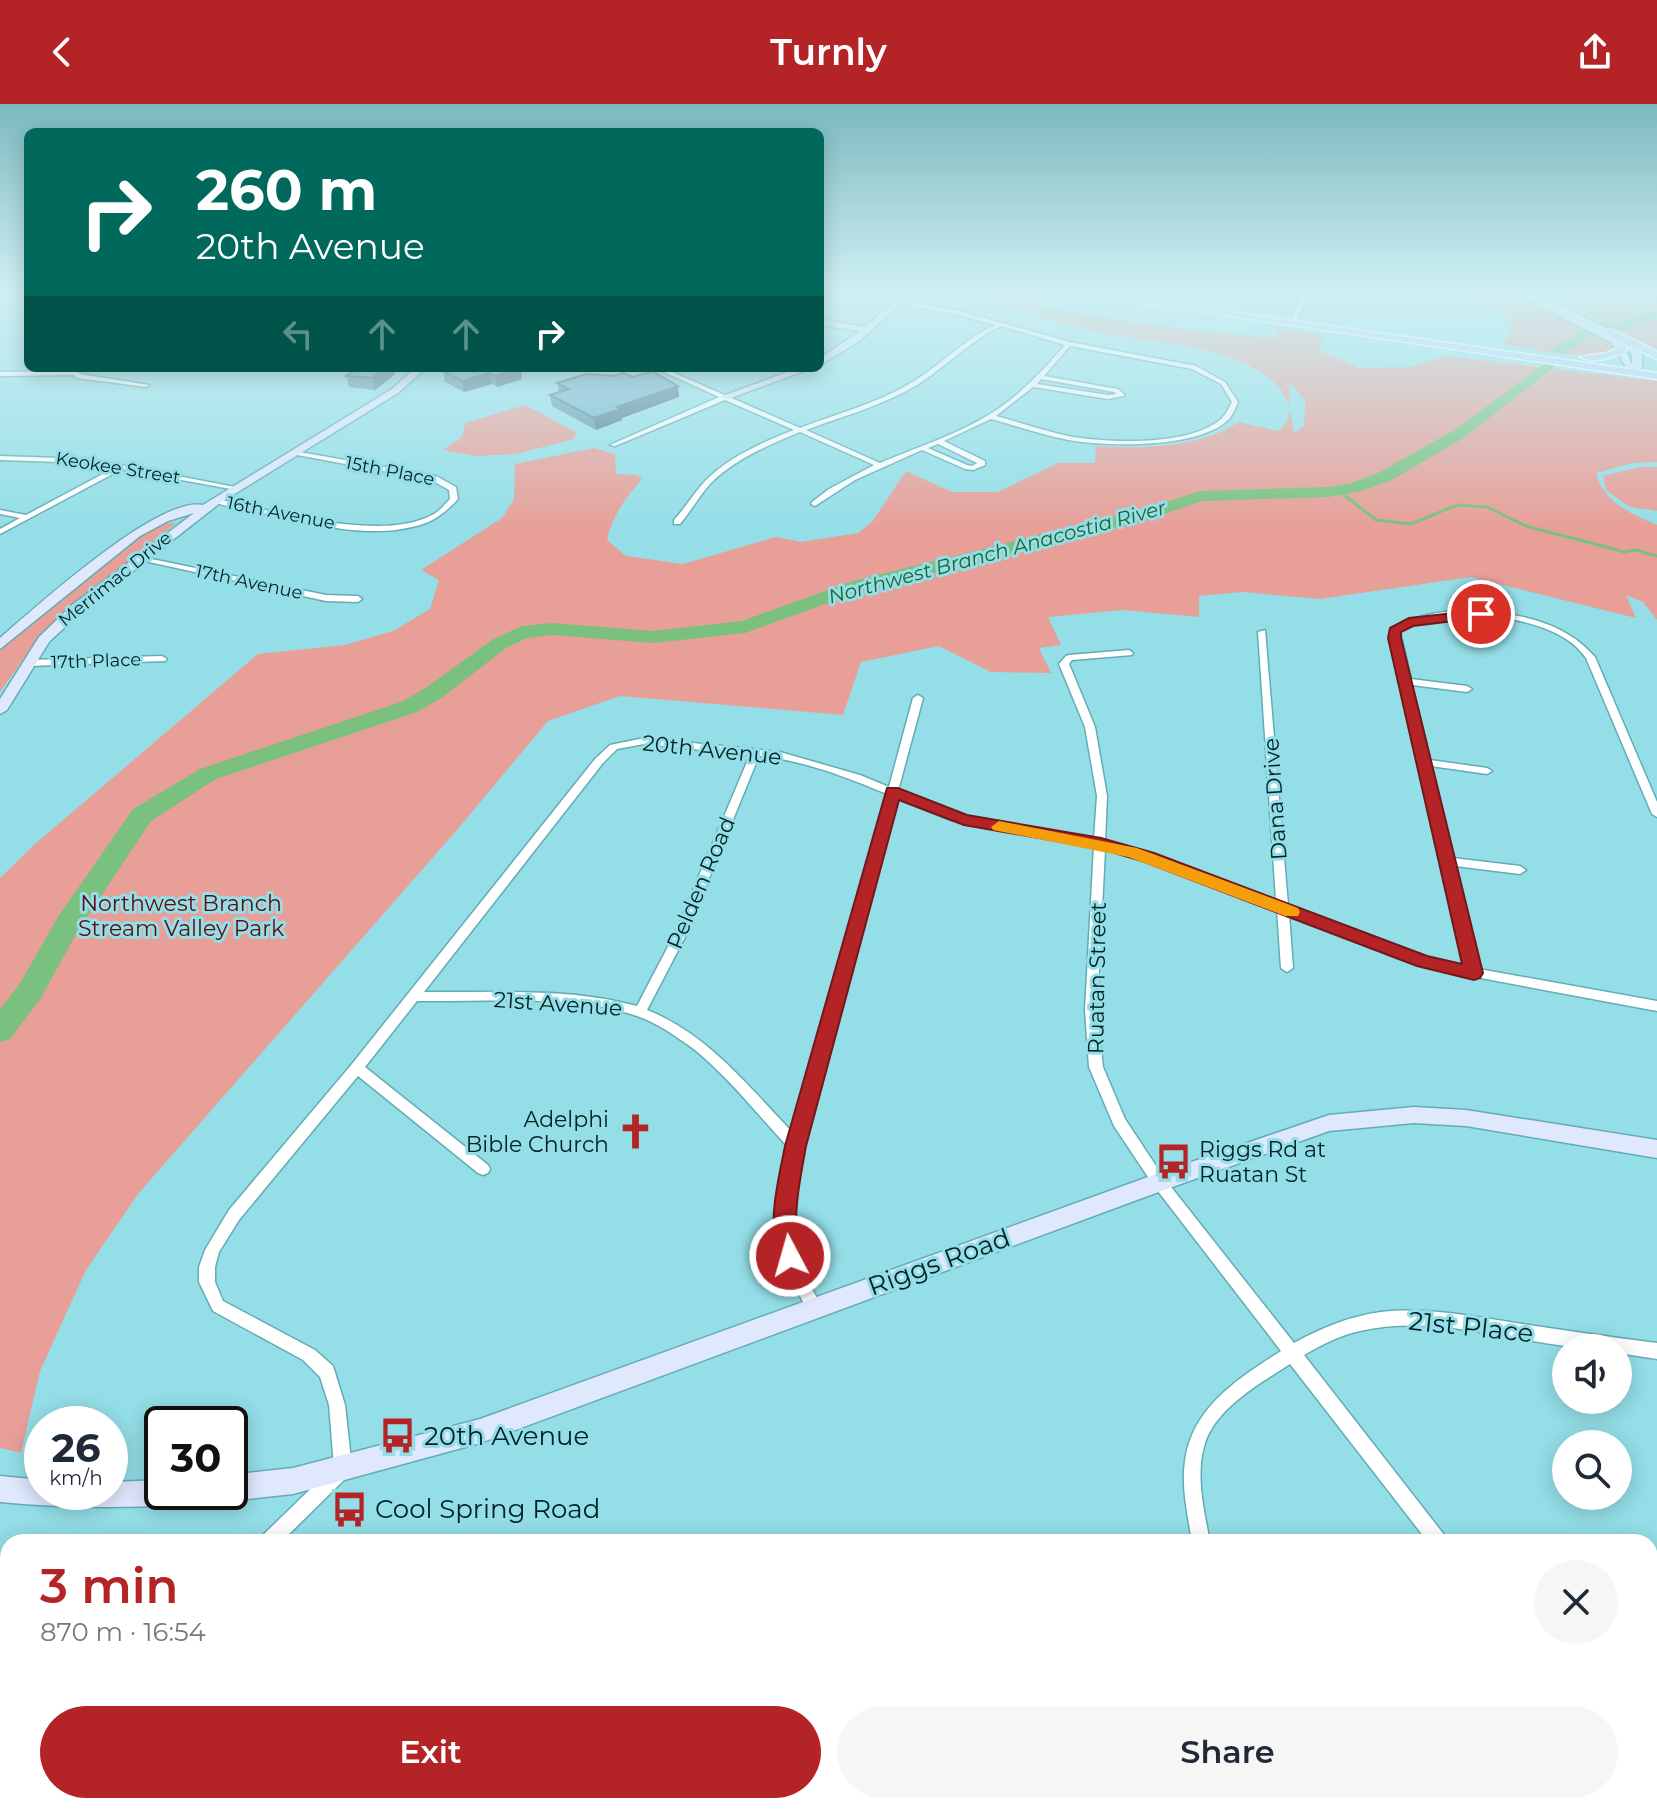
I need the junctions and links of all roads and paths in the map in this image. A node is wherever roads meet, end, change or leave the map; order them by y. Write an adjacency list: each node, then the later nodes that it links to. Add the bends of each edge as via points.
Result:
1 (935, 370): 15 (street, via 905,389)
2 (1046, 370): 10 (street)
3 (1195, 370): 14 (street, via 1217,378 1235,402 1227,417 1201,432 1153,441 1095,441)
4 (1638, 370): 9 (main road)
5 (416, 372): 19 (street, Merrimac Drive)
6 (667, 372): 13 (street)
7 (796, 372): 13 (street)
8 (0, 374): 11 (street, via 76,373 104,382)
9 (1657, 376)
10 (1040, 377): 12 (street); 12 (street, via 1122,395)
11 (146, 385)
12 (1034, 385): 14 (street)
13 (725, 397): 15 (street); 17 (street)
14 (991, 417): 16 (street)
15 (803, 431): 22 (street); 29 (street, via 731,464 699,492)
16 (938, 441): 18 (street); 18 (street, via 982,463 965,467)
17 (613, 445)
18 (922, 448): 22 (street)
19 (294, 453): 23 (street, Merrimac Drive); 30 (street, 15th Place, via 433,478 455,494 442,513 418,525 380,531)
20 (0, 458): 21 (street, Keokee Street, via 65,458)
21 (122, 466): 23 (street, Keokee Street); 27 (street)
22 (882, 466): 25 (street)
23 (236, 488): 24 (street, Merrimac Drive)
24 (216, 501): 28 (street, Merrimac Drive); 30 (street, 16th Avenue); 31 (street, Merrimac Drive)
25 (815, 504)
26 (0, 512): 27 (street)
27 (27, 517): 32 (street)
28 (164, 519): 31 (street, via 181,521); 36 (street, Merrimac Drive, via 67,587)
29 (677, 522)
30 (347, 526)
31 (181, 527): 33 (street, Merrimac Drive)
32 (0, 532)
33 (140, 558): 34 (street, 17th Avenue, via 326,598); 39 (street, Merrimac Drive, via 65,618)
34 (358, 599)
35 (1262, 632): 52 (street, Dana Drive)
36 (0, 645)
37 (1129, 653): 49 (street, Ruatan Street, via 1071,657 1064,664 1095,748)
38 (162, 659): 39 (street, 17th Place)
39 (29, 663): 43 (street, Merrimac Drive)
40 (1404, 681): 41 (street); 45 (street); 48 (street, via 1395,631 1420,620 1481,614 1542,624 1569,635 1584,647)
41 (1467, 689)
42 (918, 698): 47 (street)
43 (0, 710)
44 (756, 752): 47 (street, 20th Avenue, via 805,760); 55 (street, 20th Avenue, via 659,741 614,747); 57 (street, Pelden Road, via 679,937)
45 (1424, 762): 46 (street); 50 (street)
46 (1487, 771)
47 (893, 792): 49 (street, 20th Avenue, via 964,820); 59 (street)
48 (1657, 814)
49 (1101, 844): 52 (street, 20th Avenue); 62 (street, Ruatan Street, via 1091,1010 1096,1067 1119,1122)
50 (1447, 861): 51 (street); 54 (street)
51 (1520, 870)
52 (1281, 908): 53 (street, Dana Drive); 54 (street, 20th Avenue, via 1423,961)
53 (1287, 968)
54 (1474, 973): 56 (street, 20th Avenue)
55 (412, 996): 57 (street, 21st Avenue, via 572,1001); 58 (street, 20th Avenue)
56 (1657, 1007)
57 (640, 1012): 59 (street, 21st Avenue, via 715,1060)
58 (357, 1068): 61 (street); 66 (street, 20th Avenue, via 234,1215 207,1267 209,1293 218,1306 309,1355 327,1372 337,1405)
59 (796, 1146): 63 (street, via 785,1234)
60 (1657, 1149): 62 (street, Riggs Road, via 1466,1118 1376,1116 1329,1123)
61 (483, 1169)
62 (1159, 1182): 63 (street, Riggs Road); 65 (street, Ruatan Street)
63 (814, 1308): 66 (street, Riggs Road, via 480,1431)
64 (1657, 1351): 65 (street, 21st Place, via 1411,1318 1358,1323)
65 (1292, 1353): 71 (street, 21st Place, via 1239,1388 1199,1434 1190,1482); 72 (street, Ruatan Street)
66 (343, 1469): 67 (street, Riggs Road); 70 (street)
67 (248, 1486)
68 (0, 1489): 69 (street)
69 (144, 1494)
70 (276, 1534)
71 (1200, 1534)
72 (1433, 1534)

